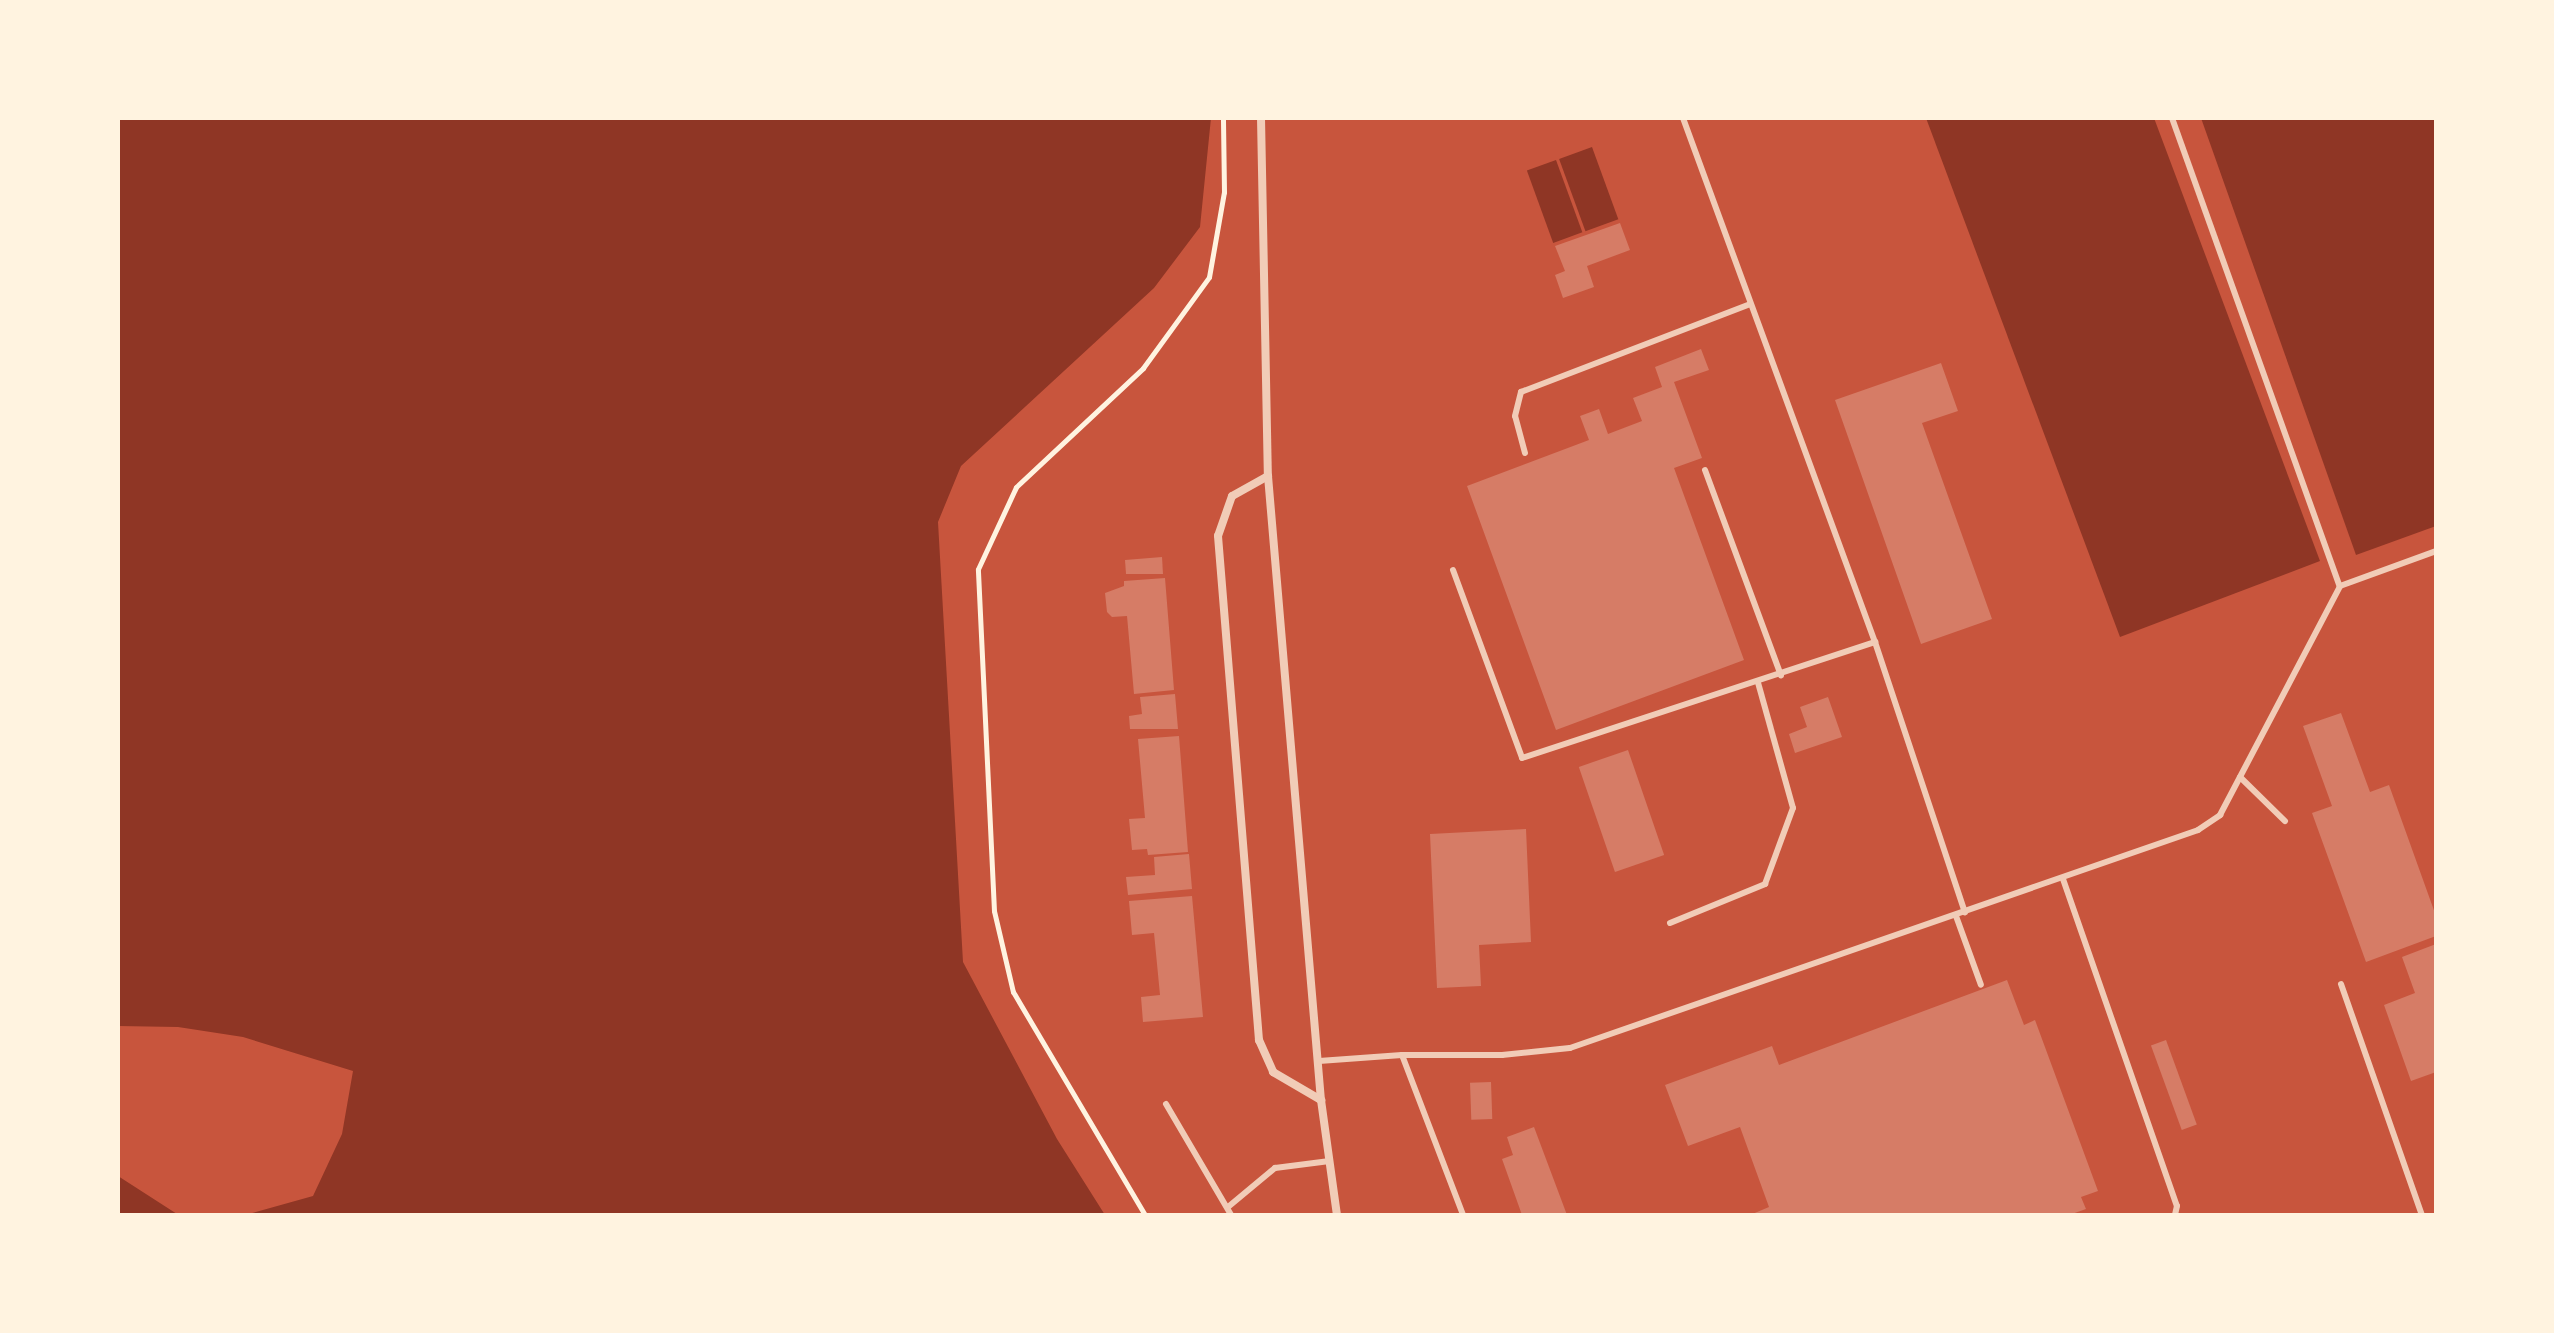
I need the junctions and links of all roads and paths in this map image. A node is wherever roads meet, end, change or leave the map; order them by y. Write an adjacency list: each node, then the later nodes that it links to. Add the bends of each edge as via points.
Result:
1 (1223, 118): 29 (path, via 1224,192 1209,277 1143,368 1016,487 978,569 994,911 1013,992)
2 (1261, 118): 8 (street)
3 (1683, 118): 5 (lane)
4 (2172, 118): 11 (lane)
5 (1750, 304): 6 (lane, via 1521,392 1515,416); 12 (lane)
6 (1525, 453)
7 (1705, 470): 13 (lane)
8 (1268, 476): 24 (street); 25 (street, via 1232,496 1218,536 1259,1040 1273,1072)
9 (2436, 551): 11 (lane)
10 (1453, 570): 14 (lane, via 1522,758)
11 (2340, 586): 15 (lane)
12 (1875, 642): 13 (lane); 18 (lane)
13 (1781, 675): 14 (lane)
14 (1758, 683): 20 (lane, via 1793,808 1765,884)
15 (2240, 777): 16 (lane); 17 (lane, via 2220,815 2198,830)
16 (2285, 821)
17 (2063, 879): 18 (lane); 33 (lane, via 2177,1206)
18 (1965, 912): 19 (lane)
19 (1956, 916): 22 (lane); 23 (lane, via 1570,1048 1502,1055)
20 (1670, 923)
21 (2341, 984): 34 (lane)
22 (1981, 985)
23 (1402, 1055): 24 (lane); 32 (lane)
24 (1319, 1061): 25 (street)
25 (1321, 1100): 27 (street)
26 (1166, 1104): 28 (lane)
27 (1330, 1161): 28 (lane, via 1275,1168); 31 (street)
28 (1228, 1207): 30 (lane)
29 (1145, 1215)
30 (1231, 1215)
31 (1337, 1215)
32 (1463, 1215)
33 (2175, 1215)
34 (2422, 1215)

